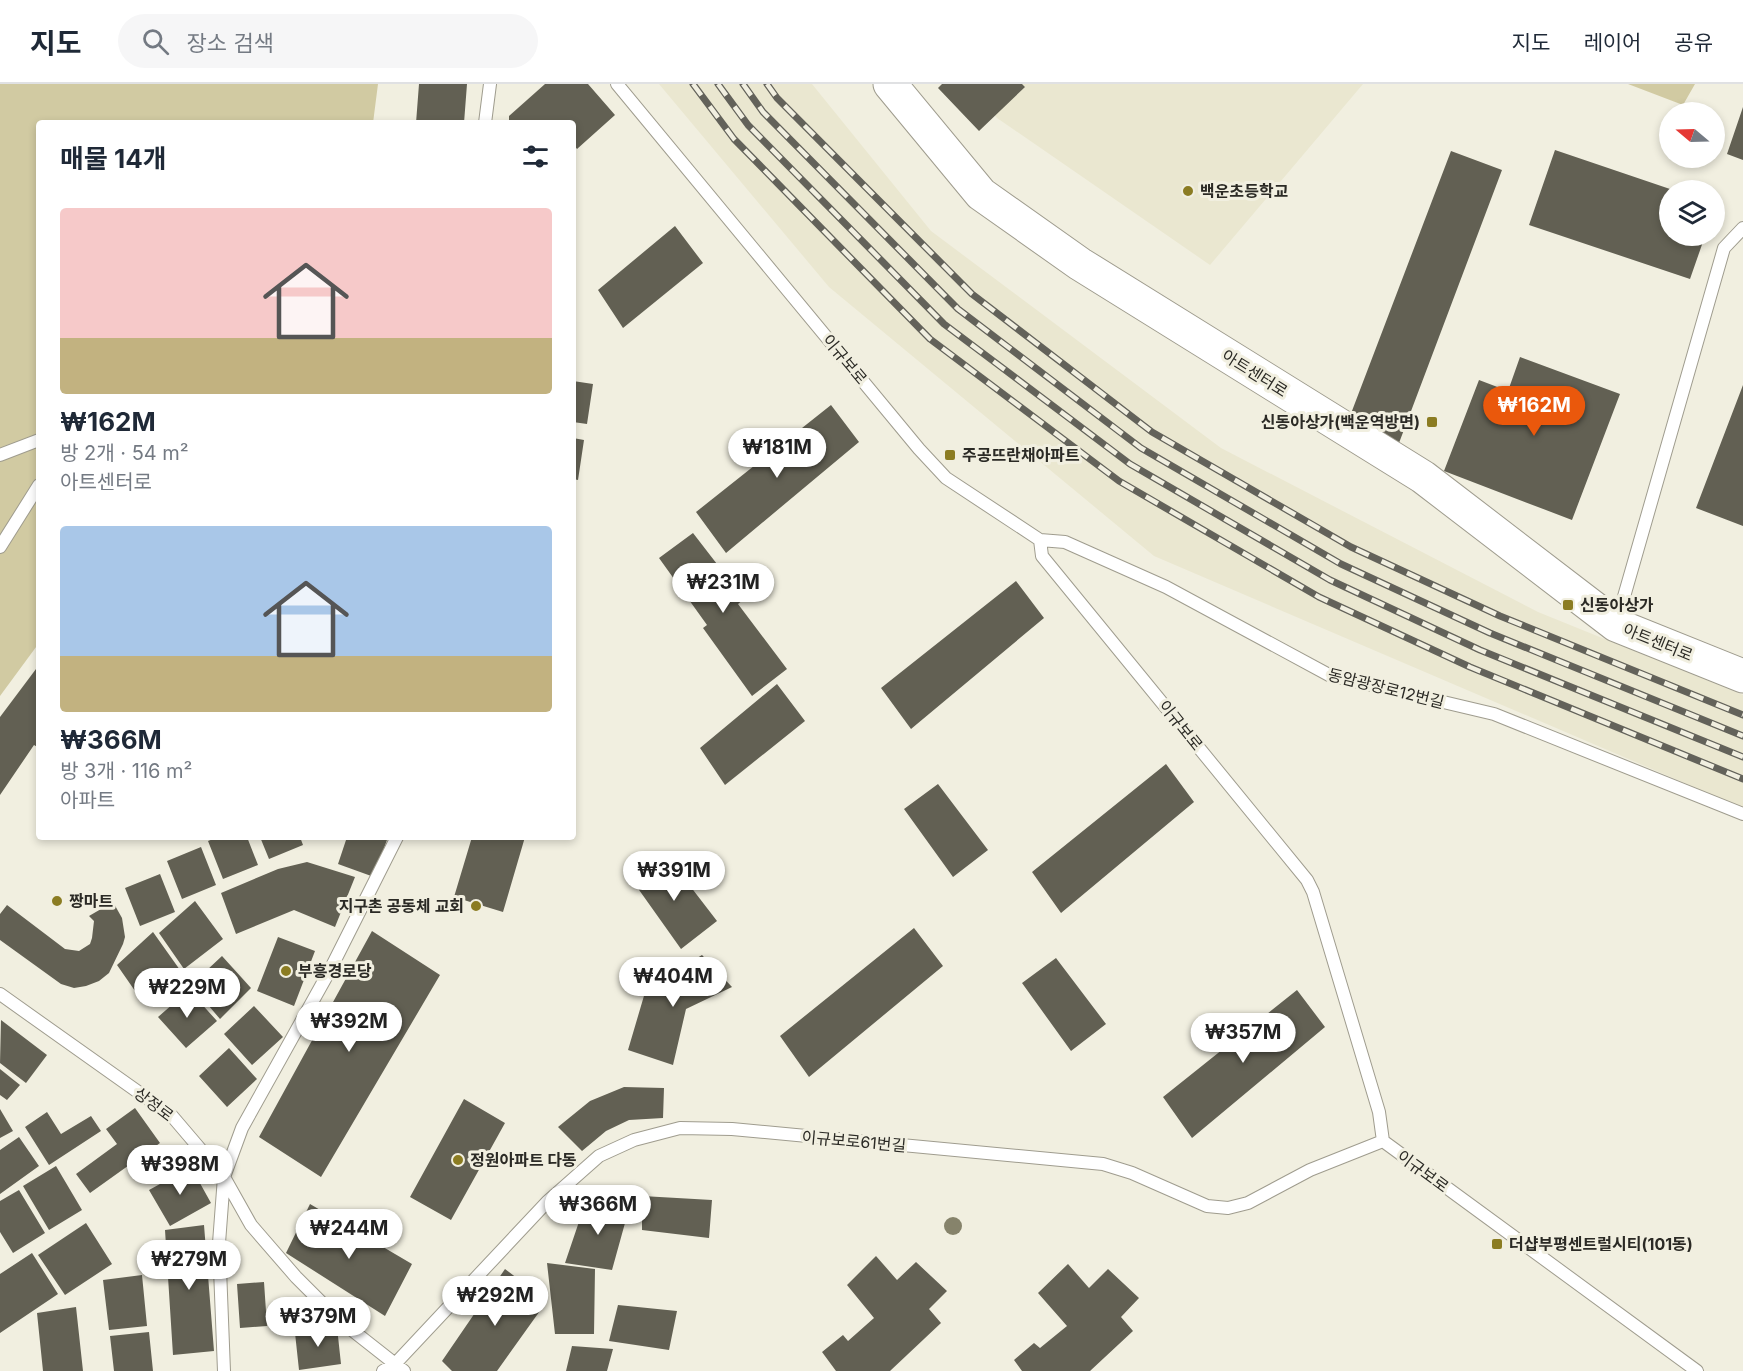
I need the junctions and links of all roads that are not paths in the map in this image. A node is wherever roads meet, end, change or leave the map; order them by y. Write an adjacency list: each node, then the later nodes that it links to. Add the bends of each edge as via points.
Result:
1 (490, 84): 4 (lane)
2 (617, 84): 9 (lane, 이규보로, via 919,449 946,478)
3 (890, 84): 11 (street, 아트센터로, via 981,194 1080,264 1423,477)
4 (485, 120)
5 (1743, 228): 11 (lane, via 1724,248)
6 (36, 441): 7 (lane)
7 (0, 455)
8 (36, 489): 10 (lane)
9 (1040, 540): 13 (lane, 동암광장로12번길, via 1065,543 1166,587 1329,675 1494,714); 16 (lane, 이규보로, via 1042,556 1308,880 1379,1112)
10 (0, 547)
11 (1616, 625): 12 (street, 아트센터로)
12 (1743, 676)
13 (1743, 814)
14 (395, 840): 17 (lane, via 330,970 242,1128)
15 (0, 994): 17 (lane, 상정로, via 172,1116)
16 (1383, 1141): 18 (lane, 이규보로61번길, via 1311,1170 1248,1203 1228,1208 1207,1206 1103,1164 680,1128 634,1140 599,1156 547,1202); 21 (lane, 이규보로)
17 (224, 1177): 18 (lane, 상정로, via 251,1225 297,1277 338,1319); 19 (lane, via 219,1243)
18 (400, 1367): 20 (lane, 이규보로61번길)
19 (224, 1371)
20 (383, 1371)
21 (1697, 1371)

